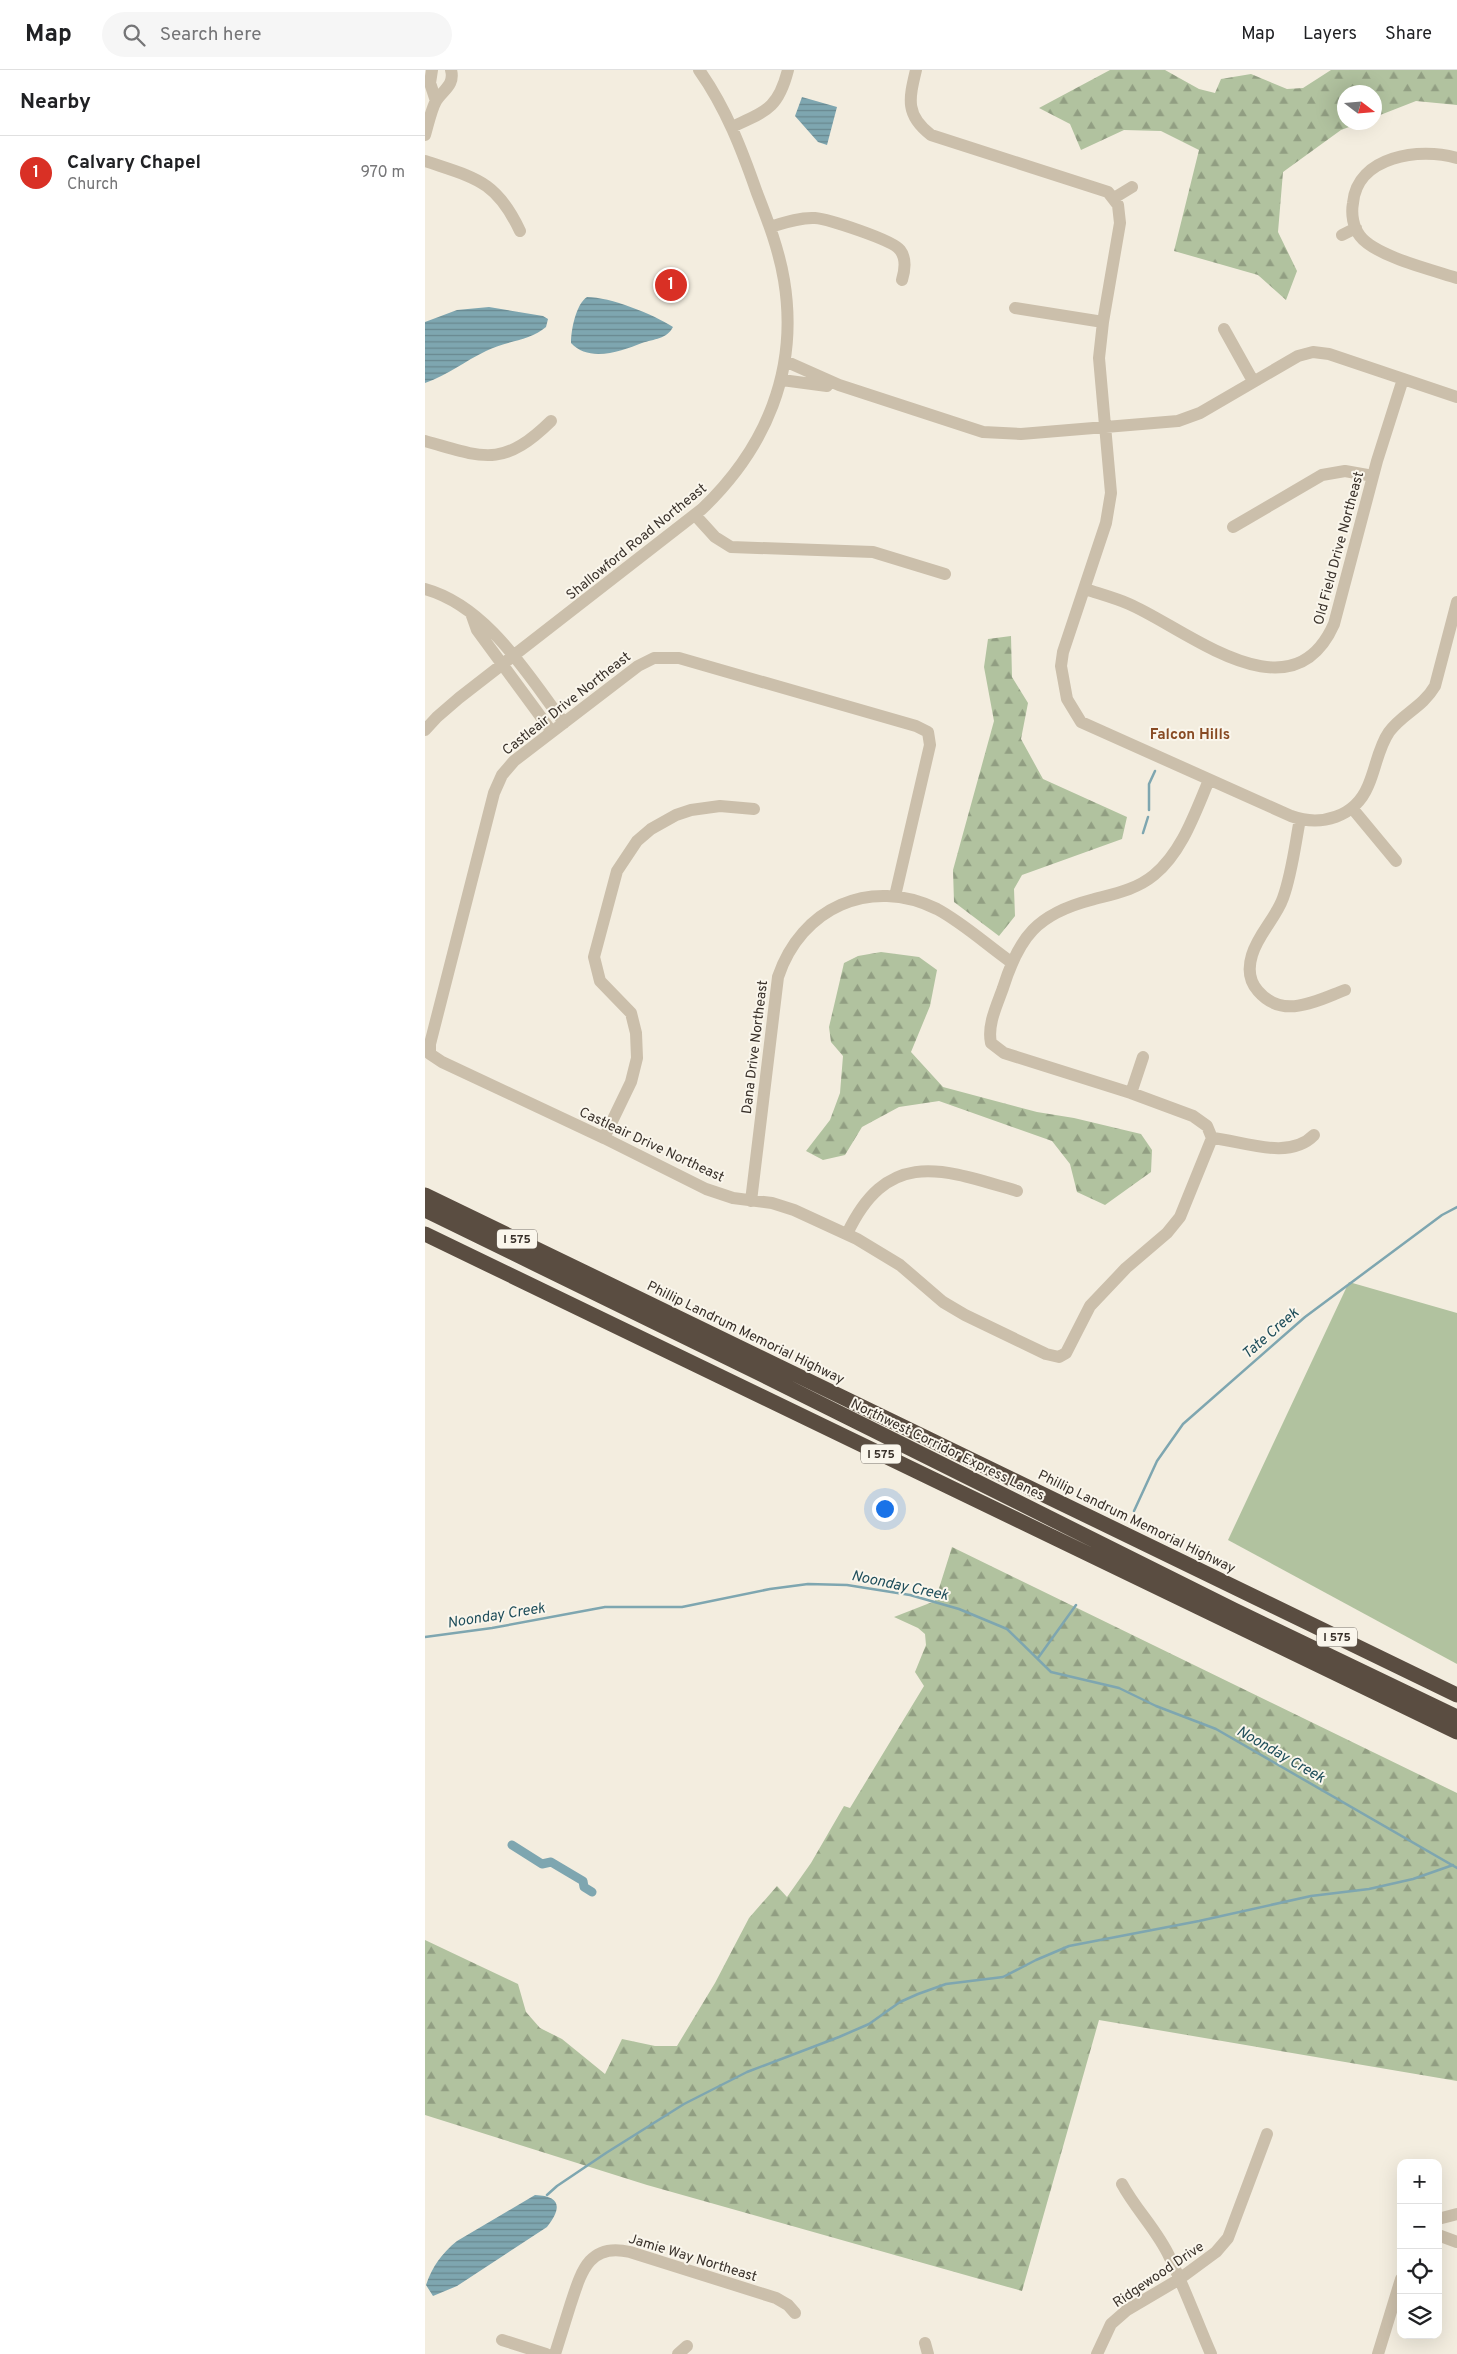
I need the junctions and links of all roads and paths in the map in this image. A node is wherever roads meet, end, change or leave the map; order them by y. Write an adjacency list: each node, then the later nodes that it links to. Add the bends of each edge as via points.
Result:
1 (432, 70): 6 (street, via 430,82)
2 (451, 70): 6 (street, via 453,75 448,88)
3 (699, 70): 7 (street, Shallowford Road Northeast)
4 (788, 70): 7 (street, via 778,100)
5 (917, 70): 12 (street, via 910,106 917,122 931,134 1108,192)
6 (436, 101): 8 (street)
7 (732, 127): 13 (street, Shallowford Road Northeast)
8 (425, 135)
9 (1457, 158): 14 (street, via 1421,154 1391,159 1372,168 1360,181 1353,200)
10 (425, 161): 15 (street, via 490,187 504,201)
11 (1132, 187): 12 (street)
12 (1114, 198): 20 (street, via 1118,205 1119,236)
13 (770, 227): 18 (street, via 815,218 885,240 900,249 904,258); 22 (street, Shallowford Road Northeast, via 787,298)
14 (1356, 228): 16 (street); 17 (street, via 1366,242 1384,252)
15 (520, 231)
16 (1341, 235)
17 (1457, 278)
18 (902, 280)
19 (1015, 308): 20 (street)
20 (1103, 322): 29 (street, via 1099,370)
21 (1224, 329): 25 (street)
22 (785, 361): 24 (street, Shallowford Road Northeast); 26 (street)
23 (1403, 379): 25 (street, via 1329,354 1313,352 1298,356); 27 (street); 31 (street, Old Field Drive Northeast)
24 (781, 380): 26 (street); 32 (street, Shallowford Road Northeast, via 769,418 750,451 726,485)
25 (1253, 381): 29 (street, via 1200,413 1178,421)
26 (839, 385): 29 (street, via 992,433)
27 (1457, 397)
28 (551, 421): 30 (street, via 521,447 495,456 467,453)
29 (1105, 428): 36 (street, via 1111,493 1109,510)
30 (425, 441)
31 (1373, 476): 33 (street, via 1345,470 1322,475); 36 (street, Old Field Drive Northeast, via 1334,624 1324,643 1311,656 1295,664 1269,668 1234,659 1129,604)
32 (695, 514): 34 (street, via 715,537 731,547 873,552); 39 (street, Shallowford Road Northeast)
33 (1233, 527)
34 (945, 574)
35 (425, 589): 38 (street, via 450,598)
36 (1085, 589): 44 (street, via 1061,666 1071,709 1089,727)
37 (1457, 602): 45 (street, via 1435,686 1421,704 1389,732 1365,792)
38 (471, 613): 39 (street, via 485,624); 40 (street, via 477,630)
39 (513, 657): 40 (street, Shallowford Road Northeast); 41 (street)
40 (503, 665): 42 (street, Shallowford Road Northeast); 43 (street)
41 (564, 723): 43 (street, Castleair Drive Northeast); 49 (street, Castleair Drive Northeast, via 646,660 669,656 932,731)
42 (425, 730)
43 (552, 732): 52 (street, Castleair Drive Northeast, via 514,761 497,783)
44 (1209, 780): 47 (street); 50 (street, via 1183,839 1155,874 1125,891 1072,906 1045,919 1024,939)
45 (1352, 808): 47 (street, via 1328,820); 48 (street)
46 (754, 809): 56 (street, via 720,806 676,815 637,841 617,871 594,957 601,981 631,1013 637,1058 631,1082)
47 (1300, 819): 51 (street, via 1282,899 1252,954 1249,973 1263,997 1273,1004 1289,1008)
48 (1397, 861)
49 (895, 896): 50 (street, Dana Drive Northeast, via 937,910); 60 (street, Dana Drive Northeast, via 857,899 830,910 809,924 783,960 772,1011)
50 (1011, 962): 54 (street, via 986,1046)
51 (1345, 990)
52 (427, 1055): 56 (street, Castleair Drive Northeast)
53 (1143, 1057): 54 (street)
54 (1131, 1093): 57 (street, via 1199,1119 1207,1126)
55 (1314, 1135): 57 (street, via 1308,1141 1288,1148)
56 (604, 1138): 60 (street, Castleair Drive Northeast, via 706,1188)
57 (1212, 1138): 64 (street, Castleair Drive Northeast, via 1180,1217 1090,1306 1062,1361 965,1315 943,1302 900,1265)
58 (1017, 1191): 64 (street, via 955,1172 898,1176 881,1188)
59 (425, 1195): 66 (highway, Phillip Landrum Memorial Highway / I 575)
60 (751, 1201): 64 (street, Castleair Drive Northeast, via 794,1210)
61 (425, 1210): 67 (highway, Northwest Corridor Express Lanes)
62 (425, 1227): 65 (highway)
63 (425, 1234): 65 (highway, I 575)
64 (847, 1234)
65 (533, 1286): 68 (highway, I 575)
66 (1457, 1695)
67 (1457, 1717)
68 (1457, 1732)
69 (1267, 2134): 75 (street, Ridgewood Drive, via 1228,2238 1216,2252)
70 (1122, 2184): 75 (street, via 1158,2237)
71 (1457, 2214): 72 (street)
72 (1442, 2218)
73 (1442, 2236): 74 (street)
74 (1457, 2242)
75 (1178, 2280): 81 (street, Ridgewood Drive, via 1127,2310 1111,2324); 82 (street)
76 (1397, 2292): 83 (street)
77 (795, 2313): 80 (street, Jamie Way Northeast, via 788,2304 776,2298 630,2252 611,2250 595,2256 582,2271)
78 (502, 2340): 79 (street)
79 (546, 2354)
80 (555, 2354)
81 (1097, 2354)
82 (1211, 2354)
83 (1378, 2354)

